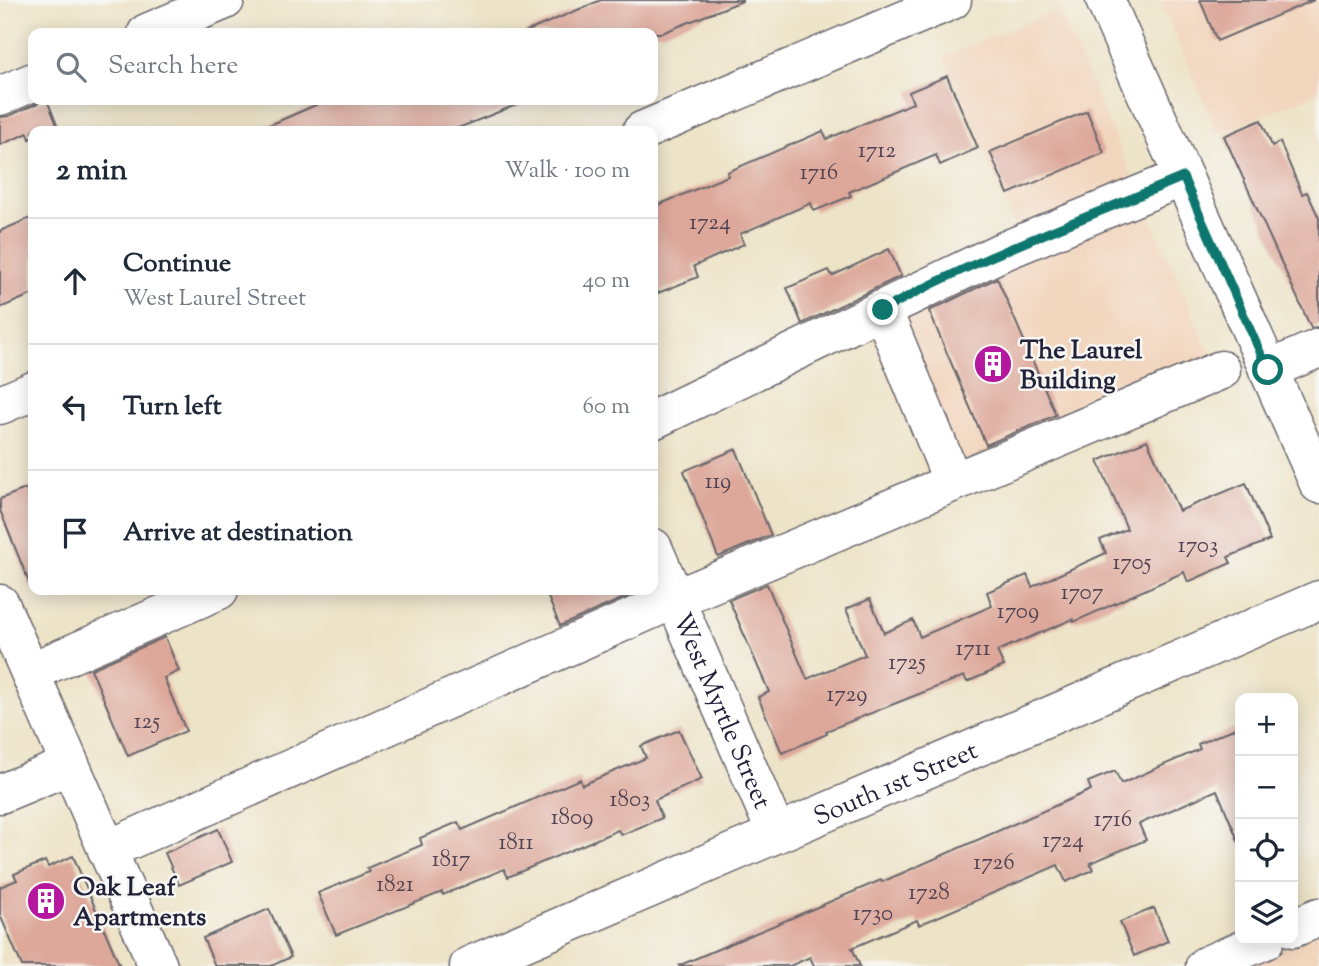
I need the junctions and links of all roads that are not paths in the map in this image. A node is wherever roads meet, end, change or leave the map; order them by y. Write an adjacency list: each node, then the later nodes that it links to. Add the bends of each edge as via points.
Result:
1 (225, 0): 4 (street)
2 (952, 0): 7 (street)
3 (1105, 0): 8 (street)
4 (159, 28)
5 (28, 84): 6 (street)
6 (0, 96)
7 (654, 126)
8 (1183, 177): 9 (street, via 999,253); 12 (street)
9 (883, 310): 15 (street); 16 (street)
10 (1319, 348): 12 (street)
11 (1221, 370): 16 (street)
12 (1268, 370): 17 (street)
13 (28, 393): 14 (street)
14 (0, 405)
15 (658, 418)
16 (953, 482): 20 (street)
17 (1319, 484)
18 (658, 560): 20 (street, West Myrtle Street)
19 (207, 595): 23 (street)
20 (675, 599): 26 (street, West Myrtle Street); 27 (street)
21 (1319, 600): 26 (street, South 1st Street)
22 (0, 604): 23 (street)
23 (30, 672): 24 (street)
24 (71, 765): 25 (street); 27 (street)
25 (0, 794)
26 (776, 833): 32 (street, South 1st Street)
27 (107, 850): 31 (street)
28 (1319, 916): 29 (street)
29 (1298, 926)
30 (1253, 945): 33 (street)
31 (158, 966)
32 (469, 966)
33 (1205, 966)

